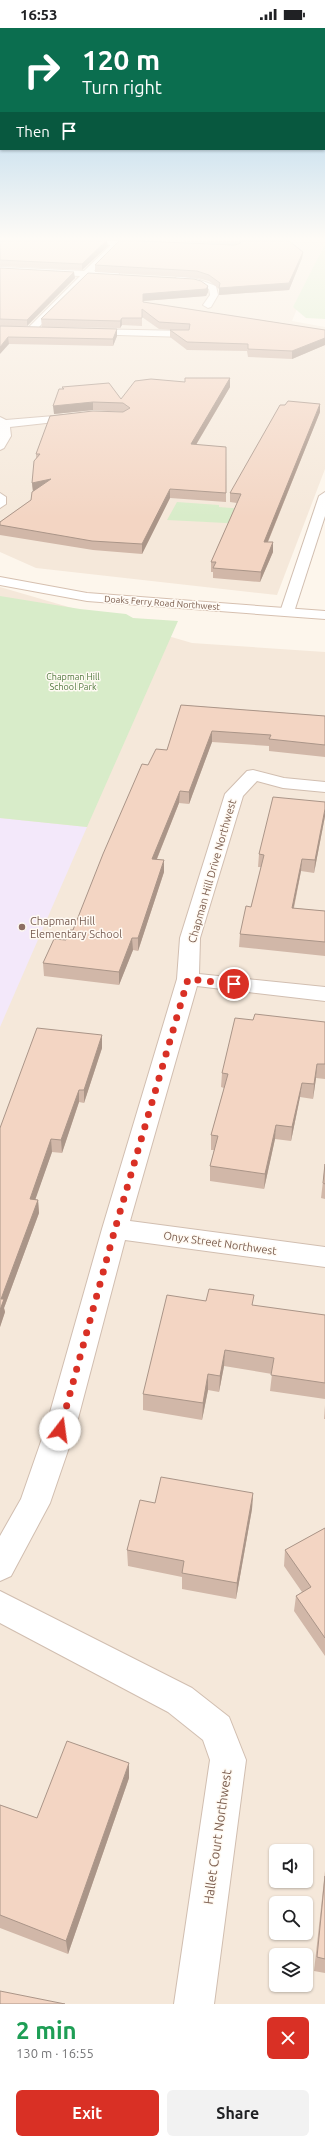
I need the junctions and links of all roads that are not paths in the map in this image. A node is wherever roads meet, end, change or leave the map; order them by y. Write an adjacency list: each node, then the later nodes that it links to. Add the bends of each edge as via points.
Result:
1 (143, 333): 2 (street)
2 (186, 334)
3 (86, 416): 4 (street)
4 (2, 422): 5 (street, via 6,432)
5 (0, 446)
6 (325, 496): 10 (street)
7 (0, 497): 8 (street)
8 (0, 504)
9 (0, 581): 10 (street, Doaks Ferry Road Northwest, via 87,597)
10 (287, 612): 11 (street, Doaks Ferry Road Northwest)
11 (325, 615)
12 (325, 787): 13 (street, Chapman Hill Drive Northwest, via 283,783 253,775 234,794 190,938)
13 (188, 979): 14 (street); 15 (street, Chapman Hill Drive Northwest)
14 (325, 994)
15 (115, 1229): 16 (street, Onyx Street Northwest); 17 (street, Chapman Hill Drive Northwest, via 60,1430 35,1503)
16 (325, 1257)
17 (0, 1566)
18 (0, 1606): 19 (street, Hallet Court Northwest, via 180,1700 217,1729 228,1760)
19 (194, 2004)

